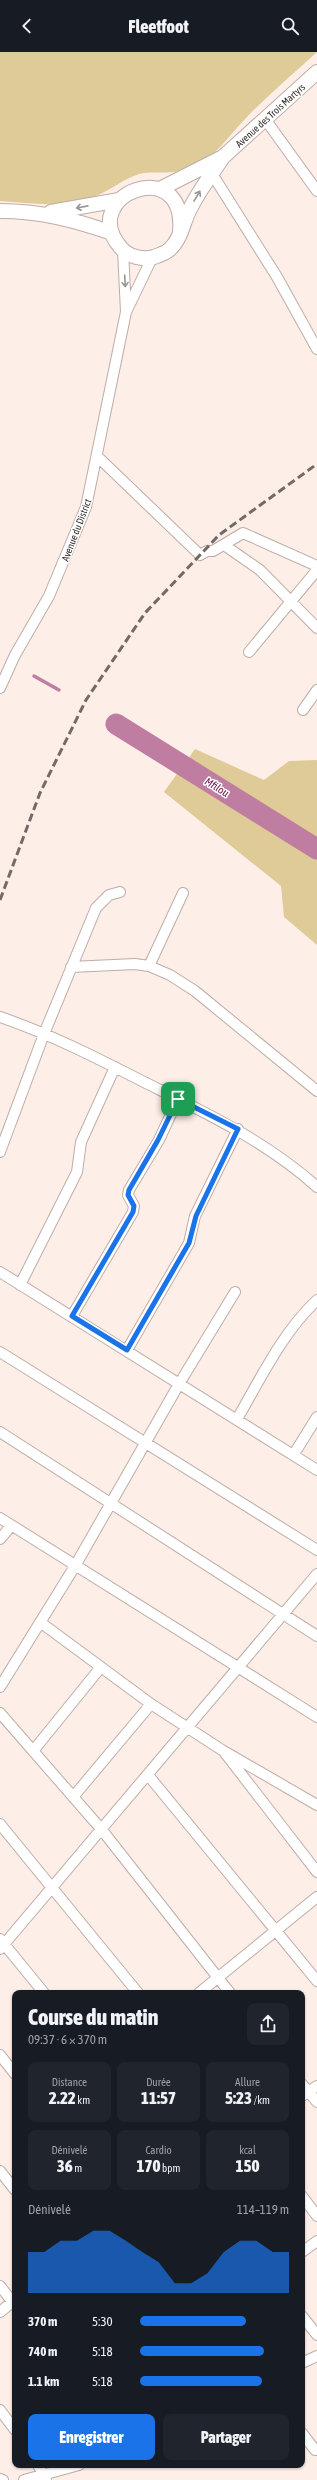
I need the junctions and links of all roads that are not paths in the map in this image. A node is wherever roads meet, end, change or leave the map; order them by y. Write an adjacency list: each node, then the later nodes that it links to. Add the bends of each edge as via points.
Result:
1 (317, 72): 2 (main road, Avenue des Trois Martyrs)
2 (265, 119): 3 (main road, Avenue des Trois Martyrs); 5 (street)
3 (210, 170): 4 (main road, Avenue des Trois Martyrs); 9 (main road, Avenue des Trois Martyrs, one-way to 3); 14 (street, via 277,277)
4 (160, 189): 6 (main road, via 138,188); 9 (main road, via 178,206 182,219)
5 (317, 191)
6 (119, 200): 8 (main road, one-way to 8); 10 (main road, via 110,222)
7 (0, 211): 8 (main road)
8 (44, 214): 10 (main road, via 75,220)
9 (180, 232): 12 (main road, via 170,249)
10 (112, 233): 11 (main road)
11 (123, 250): 12 (main road, via 137,257); 13 (street, Avenue du District, one-way to 13)
12 (152, 258): 13 (street, Avenue du District)
13 (126, 312): 15 (street, Avenue du District)
14 (317, 349)
15 (98, 457): 16 (street, via 200,555); 22 (street, Avenue du District, via 86,507 49,596 15,655)
16 (224, 545): 17 (street, via 243,533); 19 (street, via 260,570)
17 (317, 566)
18 (317, 570): 19 (street)
19 (292, 601): 20 (street); 21 (street)
20 (317, 628)
21 (249, 652)
22 (0, 688)
23 (317, 690): 24 (street)
24 (302, 710)
25 (120, 892): 28 (street, via 109,895 96,908)
26 (183, 893): 27 (street)
27 (149, 966): 28 (street, via 124,964); 32 (street, via 170,975 195,991)
28 (71, 967): 30 (street)
29 (0, 1017): 30 (street)
30 (44, 1034): 31 (street); 35 (street)
31 (115, 1067): 33 (street); 39 (street, via 81,1142 77,1172)
32 (317, 1091)
33 (178, 1099): 34 (street); 42 (street, via 129,1190 128,1195 134,1206 133,1212)
34 (238, 1129): 36 (street); 43 (street, via 196,1216 189,1243)
35 (0, 1152)
36 (315, 1186): 37 (street)
37 (317, 1196)
38 (0, 1272): 39 (street)
39 (20, 1285): 42 (street)
40 (236, 1292): 45 (street)
41 (317, 1300): 47 (street, via 286,1336)
42 (72, 1316): 43 (street)
43 (127, 1350): 45 (street)
44 (0, 1352): 49 (street)
45 (179, 1384): 47 (street); 49 (street)
46 (317, 1417): 50 (street)
47 (237, 1419): 50 (street)
48 (0, 1432): 52 (street)
49 (145, 1444): 52 (street); 56 (street)
50 (294, 1454): 51 (street)
51 (317, 1470)
52 (110, 1505): 57 (street); 59 (street)
53 (0, 1518): 54 (street)
54 (11, 1526): 55 (street); 57 (street)
55 (0, 1539)
56 (317, 1550)
57 (75, 1566): 60 (street); 63 (street)
58 (317, 1574): 59 (street)
59 (282, 1615): 61 (street); 63 (street)
60 (40, 1622): 62 (street); 64 (street)
61 (317, 1636)
62 (101, 1667): 65 (street); 69 (street)
63 (239, 1667): 67 (street); 68 (street)
64 (0, 1687)
65 (151, 1704): 68 (street); 72 (street)
66 (0, 1713): 69 (street)
67 (317, 1717)
68 (188, 1727): 70 (street); 71 (street)
69 (33, 1750): 72 (street)
70 (222, 1750): 73 (street); 76 (street)
71 (148, 1774): 75 (street); 79 (street)
72 (73, 1797): 75 (street)
73 (317, 1805)
74 (0, 1824): 77 (street)
75 (102, 1830): 77 (street); 81 (street)
76 (317, 1872)
77 (52, 1888): 80 (street); 84 (street)
78 (317, 1897): 79 (street)
79 (275, 1931): 81 (street); 82 (street)
80 (1, 1944): 83 (street)
81 (218, 1978): 85 (street); 86 (street)
82 (317, 1981)
83 (41, 1990)
84 (136, 1990)
85 (203, 1990)
86 (228, 1990)
87 (0, 2055): 88 (street)
88 (12, 2070)
89 (317, 2086): 90 (street)
90 (305, 2091)
91 (305, 2092): 92 (street)
92 (317, 2102)
93 (0, 2171): 94 (street)
94 (12, 2186)
95 (305, 2200): 96 (street)
96 (317, 2216)
97 (317, 2241): 98 (street)
98 (305, 2250)
99 (0, 2286): 100 (street)
100 (12, 2300)
101 (12, 2303): 102 (street)
102 (0, 2312)
103 (305, 2320): 104 (street)
104 (317, 2335)
105 (317, 2356): 106 (street)
106 (305, 2362)
107 (0, 2410): 108 (street)
108 (12, 2426)
109 (305, 2437): 110 (street)
110 (315, 2450)
111 (40, 2468): 113 (street)
112 (71, 2468): 113 (street)
113 (45, 2478): 116 (street)
114 (0, 2479): 115 (street)
115 (3, 2480)
116 (24, 2480)

